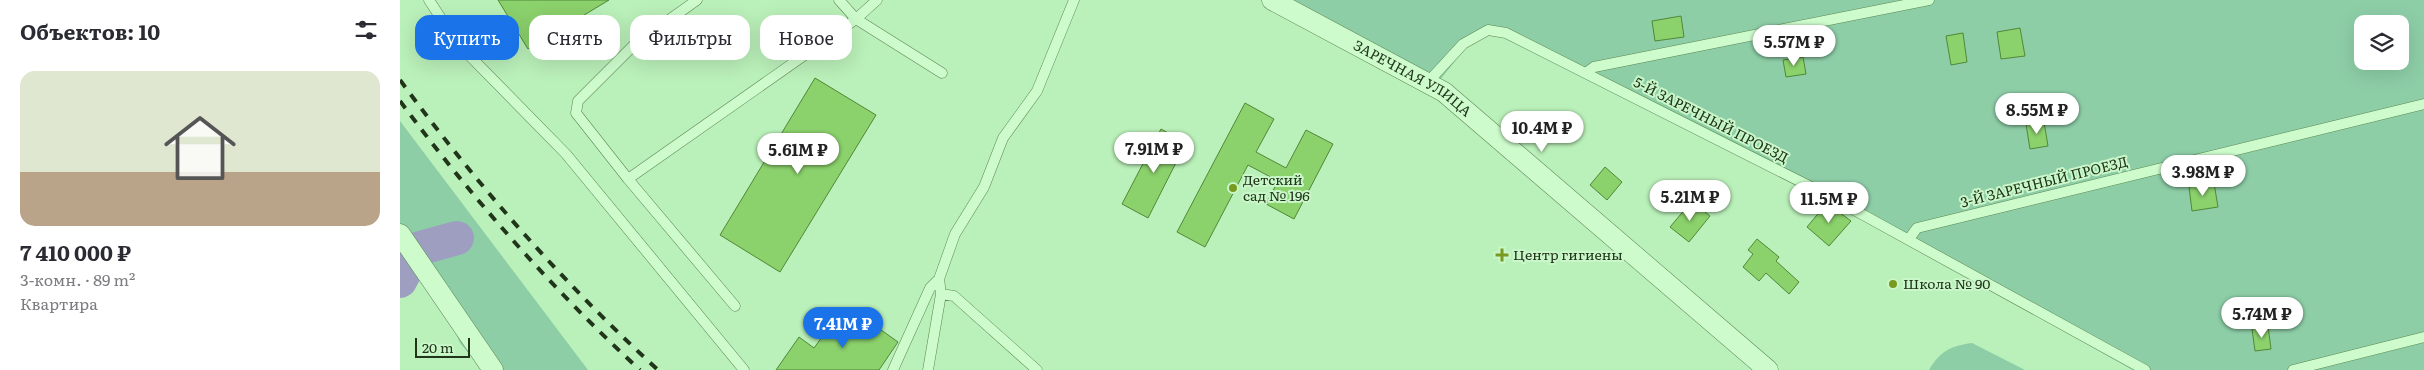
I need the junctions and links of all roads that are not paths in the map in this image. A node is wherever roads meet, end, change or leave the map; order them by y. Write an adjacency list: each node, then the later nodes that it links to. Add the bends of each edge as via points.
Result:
1 (428, 0): 21 (lane, via 456,43 566,154)
2 (698, 0): 13 (lane, via 635,44 578,102 576,113)
3 (839, 0): 8 (lane)
4 (877, 0): 8 (lane)
5 (1074, 0): 16 (lane, via 1037,92 1003,138 984,187 955,234)
6 (1272, 0): 11 (street, ЗАРЕЧНАЯ УЛИЦА)
7 (1929, 0): 9 (lane, via 1594,67)
8 (856, 19): 10 (lane); 13 (lane)
9 (1587, 72): 11 (lane, 5-Й ЗАРЕЧНЫЙ ПРОЕЗД, via 1506,33 1488,30 1463,44); 15 (lane, 5-Й ЗАРЕЧНЫЙ ПРОЕЗД)
10 (942, 73)
11 (1428, 82): 25 (street, ЗАРЕЧНАЯ УЛИЦА)
12 (2424, 104): 15 (lane, 3-Й ЗАРЕЧНЫЙ ПРОЕЗД, via 1917,228)
13 (628, 179): 18 (lane)
14 (400, 234): 20 (street)
15 (1909, 239): 26 (lane, 5-Й ЗАРЕЧНЫЙ ПРОЕЗД)
16 (939, 279): 17 (lane); 22 (lane, via 930,288)
17 (941, 294): 23 (lane); 24 (lane, via 954,296)
18 (735, 306)
19 (2424, 337): 27 (lane)
20 (493, 370)
21 (744, 370)
22 (893, 370)
23 (928, 370)
24 (1037, 370)
25 (1768, 370)
26 (2145, 370)
27 (2293, 370)

